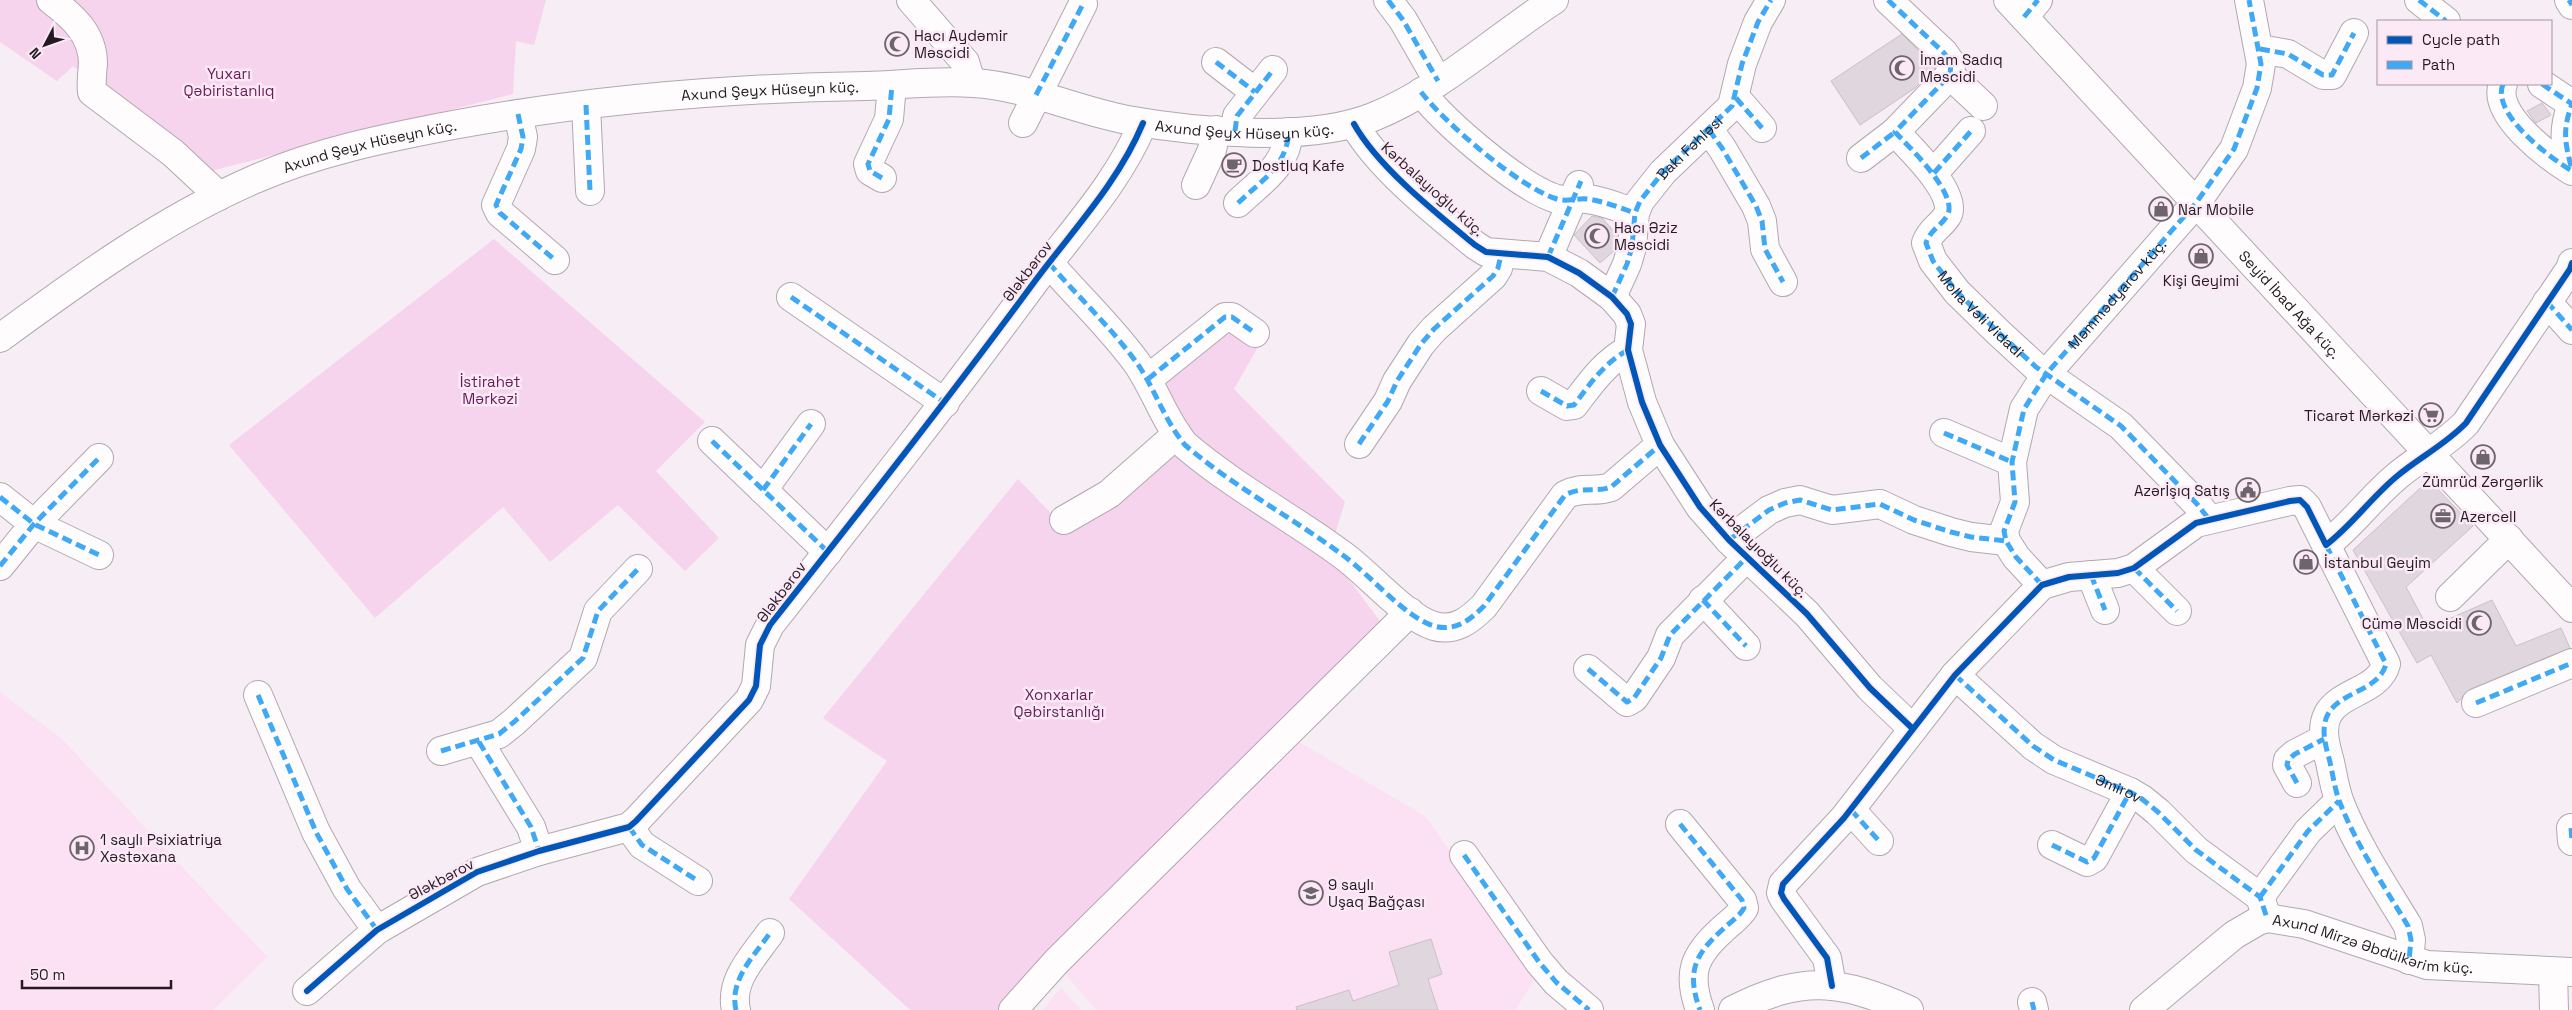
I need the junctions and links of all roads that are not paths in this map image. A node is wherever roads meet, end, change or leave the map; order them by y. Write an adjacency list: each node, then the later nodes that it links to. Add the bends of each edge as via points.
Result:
1 (51, 0): 47 (street, via 70,15 90,41 92,92 173,154)
2 (911, 0): 19 (street, via 965,62)
3 (1388, 0): 23 (street, via 1412,34)
4 (1554, 0): 23 (street, Axund Şeyx Hüseyn küç.)
5 (1771, 0): 26 (street, Bakı Fəhləsi, via 1758,22 1742,64)
6 (1888, 0): 18 (street, via 1944,53 1951,64)
7 (2249, 0): 15 (street, Məmmədyarov küç.)
8 (2419, 0): 13 (street)
9 (2569, 0): 11 (street)
10 (1083, 4): 25 (street)
11 (2572, 5)
12 (2023, 6): 48 (street, Seyid İbad Ağa küç.)
13 (2445, 20)
14 (2354, 33): 15 (street, via 2332,75 2323,75 2288,54)
15 (2260, 49): 48 (street, Məmmədyarov küç., via 2257,88 2234,149)
16 (1216, 62): 24 (street)
17 (1273, 70): 24 (street)
18 (1950, 75): 29 (street); 39 (street)
19 (971, 82): 20 (street, Axund Şeyx Hüseyn küç.); 25 (street, Axund Şeyx Hüseyn küç.)
20 (892, 85): 28 (street, Axund Şeyx Hüseyn küç., via 804,86); 43 (street, via 889,119 868,164 870,171)
21 (2502, 85): 41 (street, via 2499,96 2506,112 2544,151)
22 (2544, 85): 27 (street)
23 (1429, 86): 33 (street, Axund Şeyx Hüseyn küç.); 46 (street, via 1439,114 1518,179 1559,200)
24 (1255, 92): 35 (street)
25 (1036, 95): 31 (street, Axund Şeyx Hüseyn küç.); 32 (street)
26 (1736, 98): 34 (street); 36 (street, Bakı Fəhləsi)
27 (2572, 104): 41 (street, via 2564,138)
28 (586, 105): 30 (street, Axund Şeyx Hüseyn küç.); 45 (street)
29 (1983, 106)
30 (518, 114): 47 (street, Axund Şeyx Hüseyn küç., via 409,133 336,151 256,178); 53 (street, via 522,149 496,205 500,213)
31 (1143, 122): 35 (street, Axund Şeyx Hüseyn küç.); 54 (street, Ələkbərov, via 1134,145 1110,184)
32 (1023, 123)
33 (1354, 124): 38 (street, Axund Şeyx Hüseyn küç.); 51 (street, Kərbalayıoğlu küç., via 1384,164 1460,232 1486,252)
34 (1762, 128)
35 (1226, 130): 38 (street, Axund Şeyx Hüseyn küç.); 44 (street, via 1212,150)
36 (1709, 130): 50 (street, Bakı Fəhləsi, via 1663,172 1640,201); 56 (street, via 1756,206 1762,221 1765,249)
37 (1971, 131): 42 (street)
38 (1289, 132): 49 (street, via 1288,148 1277,166)
39 (1895, 132): 40 (street); 42 (street, Molla Vəli Vidadi)
40 (1861, 158)
41 (2572, 170)
42 (1934, 173): 64 (street, Molla Vəli Vidadi, via 1949,209 1947,216 1930,232 1926,243 1933,261 1957,292 1999,333 2023,356)
43 (882, 178)
44 (1196, 185)
45 (590, 191)
46 (1577, 191): 50 (street, via 1586,199); 52 (street)
47 (219, 196): 62 (street, Axund Şeyx Hüseyn küç., via 93,272)
48 (2196, 202): 64 (street, Məmmədyarov küç.); 74 (street, Seyid İbad Ağa küç.)
49 (1238, 203)
50 (1635, 213): 58 (street, Bakı Fəhləsi, via 1632,247)
51 (1501, 255): 52 (street, Kərbalayıoğlu küç.); 72 (street, via 1493,276 1434,329 1414,353 1388,401)
52 (1548, 256): 58 (street, Kərbalayıoğlu küç.)
53 (554, 260)
54 (1049, 263): 65 (street); 67 (street, Ələkbərov)
55 (2572, 263): 59 (street)
56 (1783, 282)
57 (791, 297): 67 (street)
58 (1612, 297): 63 (street, Kərbalayıoğlu küç., via 1631,324)
59 (2547, 302): 60 (street); 74 (street, via 2466,423 2449,440)
60 (2572, 330)
61 (1255, 333): 65 (street, via 1232,317 1225,317)
62 (0, 338)
63 (1628, 350): 66 (street, via 1603,368 1574,405 1567,406); 73 (street, Kərbalayıoğlu küç., via 1642,402)
64 (2048, 373): 76 (street, Məmmədyarov küç., via 2024,409); 79 (street, Molla Vəli Vidadi, via 2121,426)
65 (1148, 379): 69 (street)
66 (1541, 391)
67 (945, 402): 86 (street, Ələkbərov)
68 (811, 424): 77 (street)
69 (1177, 434): 80 (street, via 1109,494); 98 (street, via 1196,454 1344,556)
70 (1944, 434): 76 (street)
71 (712, 442): 77 (street)
72 (1359, 444)
73 (1660, 445): 85 (street, Kərbalayıoğlu küç., via 1700,507); 98 (street, via 1611,487 1576,489 1565,494 1484,606 1472,617 1456,627 1444,628 1424,622)
74 (2428, 452): 82 (street, Seyid İbad Ağa küç.); 84 (street, via 2393,479)
75 (99, 458): 81 (street)
76 (2012, 462): 83 (street, Məmmədyarov küç., via 2015,502 2004,531)
77 (764, 490): 86 (street)
78 (0, 497): 81 (street)
79 (2208, 518): 84 (street, via 2300,500); 89 (street, via 2181,532)
80 (1064, 520)
81 (34, 524): 87 (street); 88 (street)
82 (2509, 539): 93 (street); 95 (street, Seyid İbad Ağa küç.)
83 (2006, 540): 85 (street, via 1951,532 1880,504 1832,510 1800,500 1770,510); 92 (street, via 2016,557)
84 (2326, 544): 106 (street, via 2386,664 2384,673 2376,680 2334,706 2324,725)
85 (1738, 548): 94 (street); 105 (street, Kərbalayıoğlu küç., via 1807,614 1859,676)
86 (828, 552): 114 (street, Ələkbərov, via 770,625 760,645 756,686 749,700)
87 (99, 555)
88 (0, 566)
89 (2134, 568): 91 (street); 97 (street)
90 (638, 569): 107 (street, via 598,610 583,658 514,722 499,734)
91 (2091, 575): 92 (street); 96 (street)
92 (2042, 584): 102 (street)
93 (2450, 597)
94 (1703, 600): 99 (street); 101 (street, via 1670,635 1661,658 1628,702)
95 (2572, 608)
96 (2104, 610)
97 (2177, 611)
98 (1410, 612): 128 (street, via 1064,954)
99 (1746, 646)
100 (2572, 663): 104 (street)
101 (1588, 669)
102 (1955, 675): 105 (street); 110 (street, Əmirov, via 2033,746 2070,768)
103 (258, 695): 121 (street, via 316,832 347,889)
104 (2476, 703)
105 (1914, 729): 112 (street)
106 (2324, 739): 109 (street, via 2288,760 2287,765); 111 (street)
107 (479, 742): 108 (street); 117 (street, via 531,827)
108 (441, 752)
109 (2297, 783)
110 (2130, 792): 116 (street, via 2094,858 2087,862); 120 (street, Əmirov, via 2158,812 2196,850)
111 (2339, 801): 120 (street, via 2308,831); 123 (street, via 2408,926 2411,940)
112 (1850, 810): 115 (street); 125 (street, via 1783,884 1781,893 1828,958)
113 (1680, 824): 130 (street, via 1742,900 1744,908 1708,942 1696,962 1693,989)
114 (629, 827): 117 (street, Ələkbərov); 119 (street, via 642,845)
115 (1879, 842)
116 (2052, 845)
117 (539, 851): 121 (street, Ələkbərov, via 477,872)
118 (1464, 855): 129 (street, via 1539,962 1556,982)
119 (698, 881)
120 (2264, 908): 123 (street, Axund Mirzə Əbdülkərim küç.); 133 (street, Axund Mirzə Əbdülkərim küç., via 2258,921 2234,935)
121 (377, 930): 126 (street, Ələkbərov)
122 (770, 933): 127 (street, via 742,971 736,985)
123 (2409, 960): 124 (street, Axund Mirzə Əbdülkərim küç., via 2438,967)
124 (2563, 972): 134 (street)
125 (1832, 986): 131 (street, via 1805,984 1782,989); 132 (street, via 1863,992)
126 (307, 992)
127 (736, 1010)
128 (1012, 1010)
129 (1589, 1010)
130 (1700, 1010)
131 (1734, 1010)
132 (1909, 1010)
133 (2144, 1010)
134 (2554, 1010)

